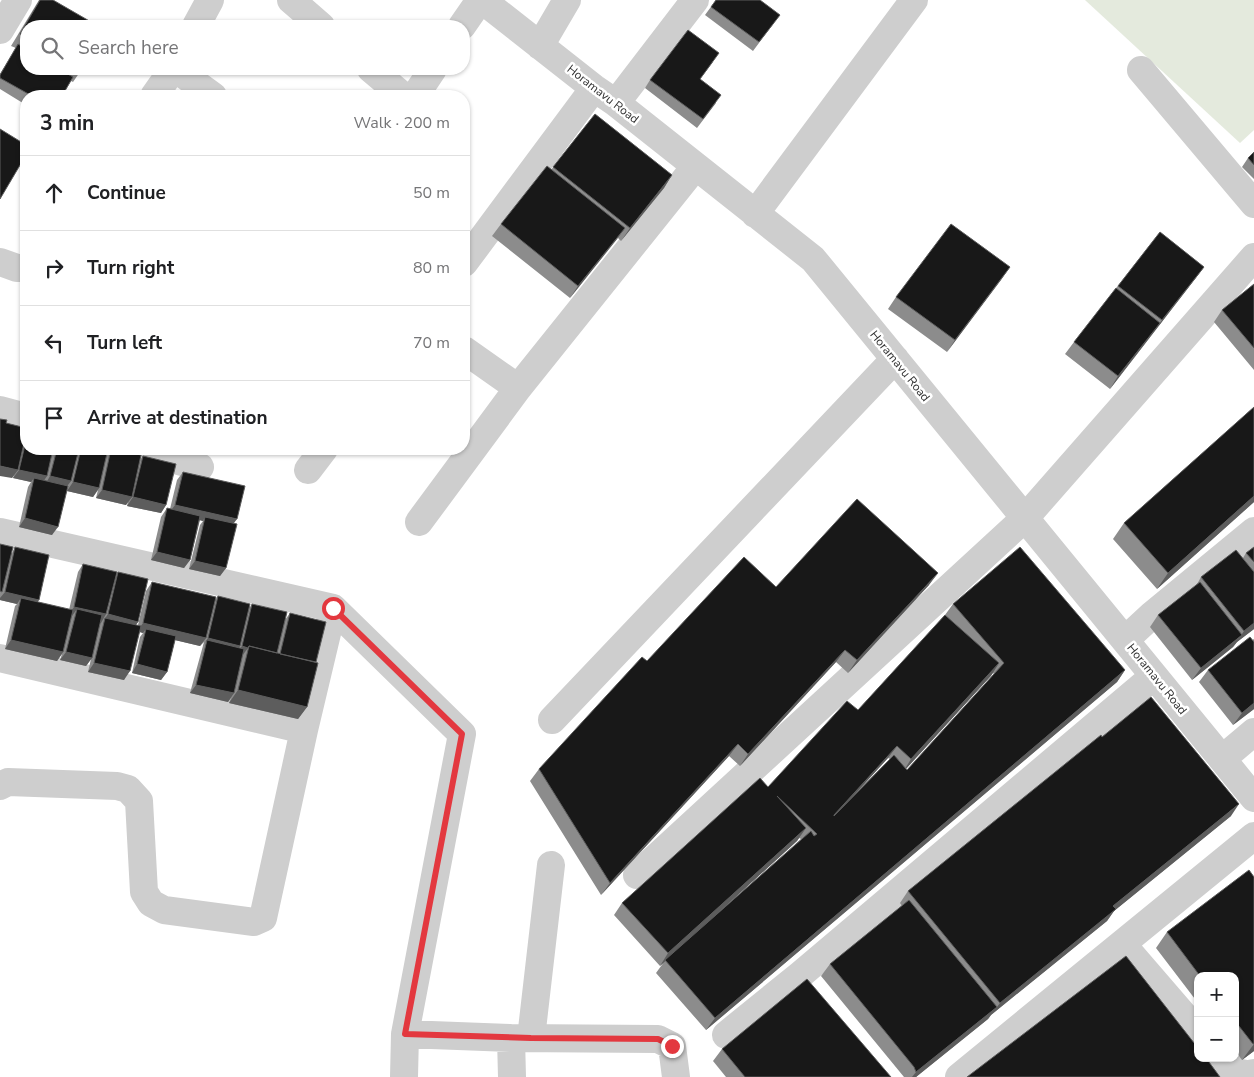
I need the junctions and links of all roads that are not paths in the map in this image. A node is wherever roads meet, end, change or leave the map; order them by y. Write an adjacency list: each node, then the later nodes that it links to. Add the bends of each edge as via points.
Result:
1 (18, 0): 11 (street)
2 (210, 0): 8 (street)
3 (290, 0): 9 (street)
4 (481, 0): 10 (street); 12 (street, Horamavu Road)
5 (567, 0): 12 (street)
6 (695, 0): 22 (street)
7 (914, 0): 25 (street)
8 (199, 20)
9 (314, 20)
10 (466, 20)
11 (0, 30)
12 (540, 46): 22 (street, Horamavu Road)
13 (1141, 70): 24 (street)
14 (170, 75): 18 (street)
15 (183, 75): 19 (street)
16 (378, 75): 20 (street)
17 (429, 75): 21 (street)
18 (158, 90)
19 (204, 90)
20 (396, 90)
21 (419, 90)
22 (605, 96): 23 (street, Horamavu Road); 26 (street)
23 (695, 167): 25 (street, Horamavu Road); 32 (street)
24 (1254, 204)
25 (755, 214): 31 (street, Horamavu Road, via 813,259)
26 (470, 256)
27 (1254, 257): 39 (street)
28 (0, 262): 29 (street)
29 (20, 268)
30 (470, 354): 32 (street)
31 (895, 359): 39 (street, Horamavu Road); 47 (street)
32 (518, 388): 35 (street)
33 (0, 410): 34 (street)
34 (20, 415)
35 (470, 453)
36 (157, 455): 38 (street)
37 (468, 455): 40 (street)
38 (200, 467)
39 (1025, 518): 44 (street, Horamavu Road); 55 (street)
40 (419, 522)
41 (1254, 531): 44 (street)
42 (0, 532): 43 (street)
43 (333, 608): 48 (street); 60 (street, via 462,734)
44 (1125, 640): 46 (street, Horamavu Road)
45 (0, 658): 48 (street)
46 (1154, 676): 50 (street, Horamavu Road); 57 (street)
47 (552, 720)
48 (304, 730): 51 (street, via 263,918 254,922 164,910 151,903 144,892 139,802 128,789 8,782)
49 (1254, 732): 50 (street)
50 (1222, 759): 52 (street, Horamavu Road)
51 (0, 786)
52 (1254, 798)
53 (1254, 836): 56 (street)
54 (551, 865): 62 (street)
55 (637, 875)
56 (1122, 944): 59 (street); 68 (street)
57 (800, 975): 58 (street); 61 (street)
58 (818, 997)
59 (1194, 1027)
60 (405, 1034): 62 (street); 65 (street)
61 (726, 1035)
62 (521, 1038): 66 (street); 67 (street, via 658,1039 672,1046)
63 (1224, 1062): 64 (street, via 1238,1073)
64 (1254, 1073)
65 (404, 1077)
66 (512, 1077)
67 (676, 1077)
68 (959, 1077)

